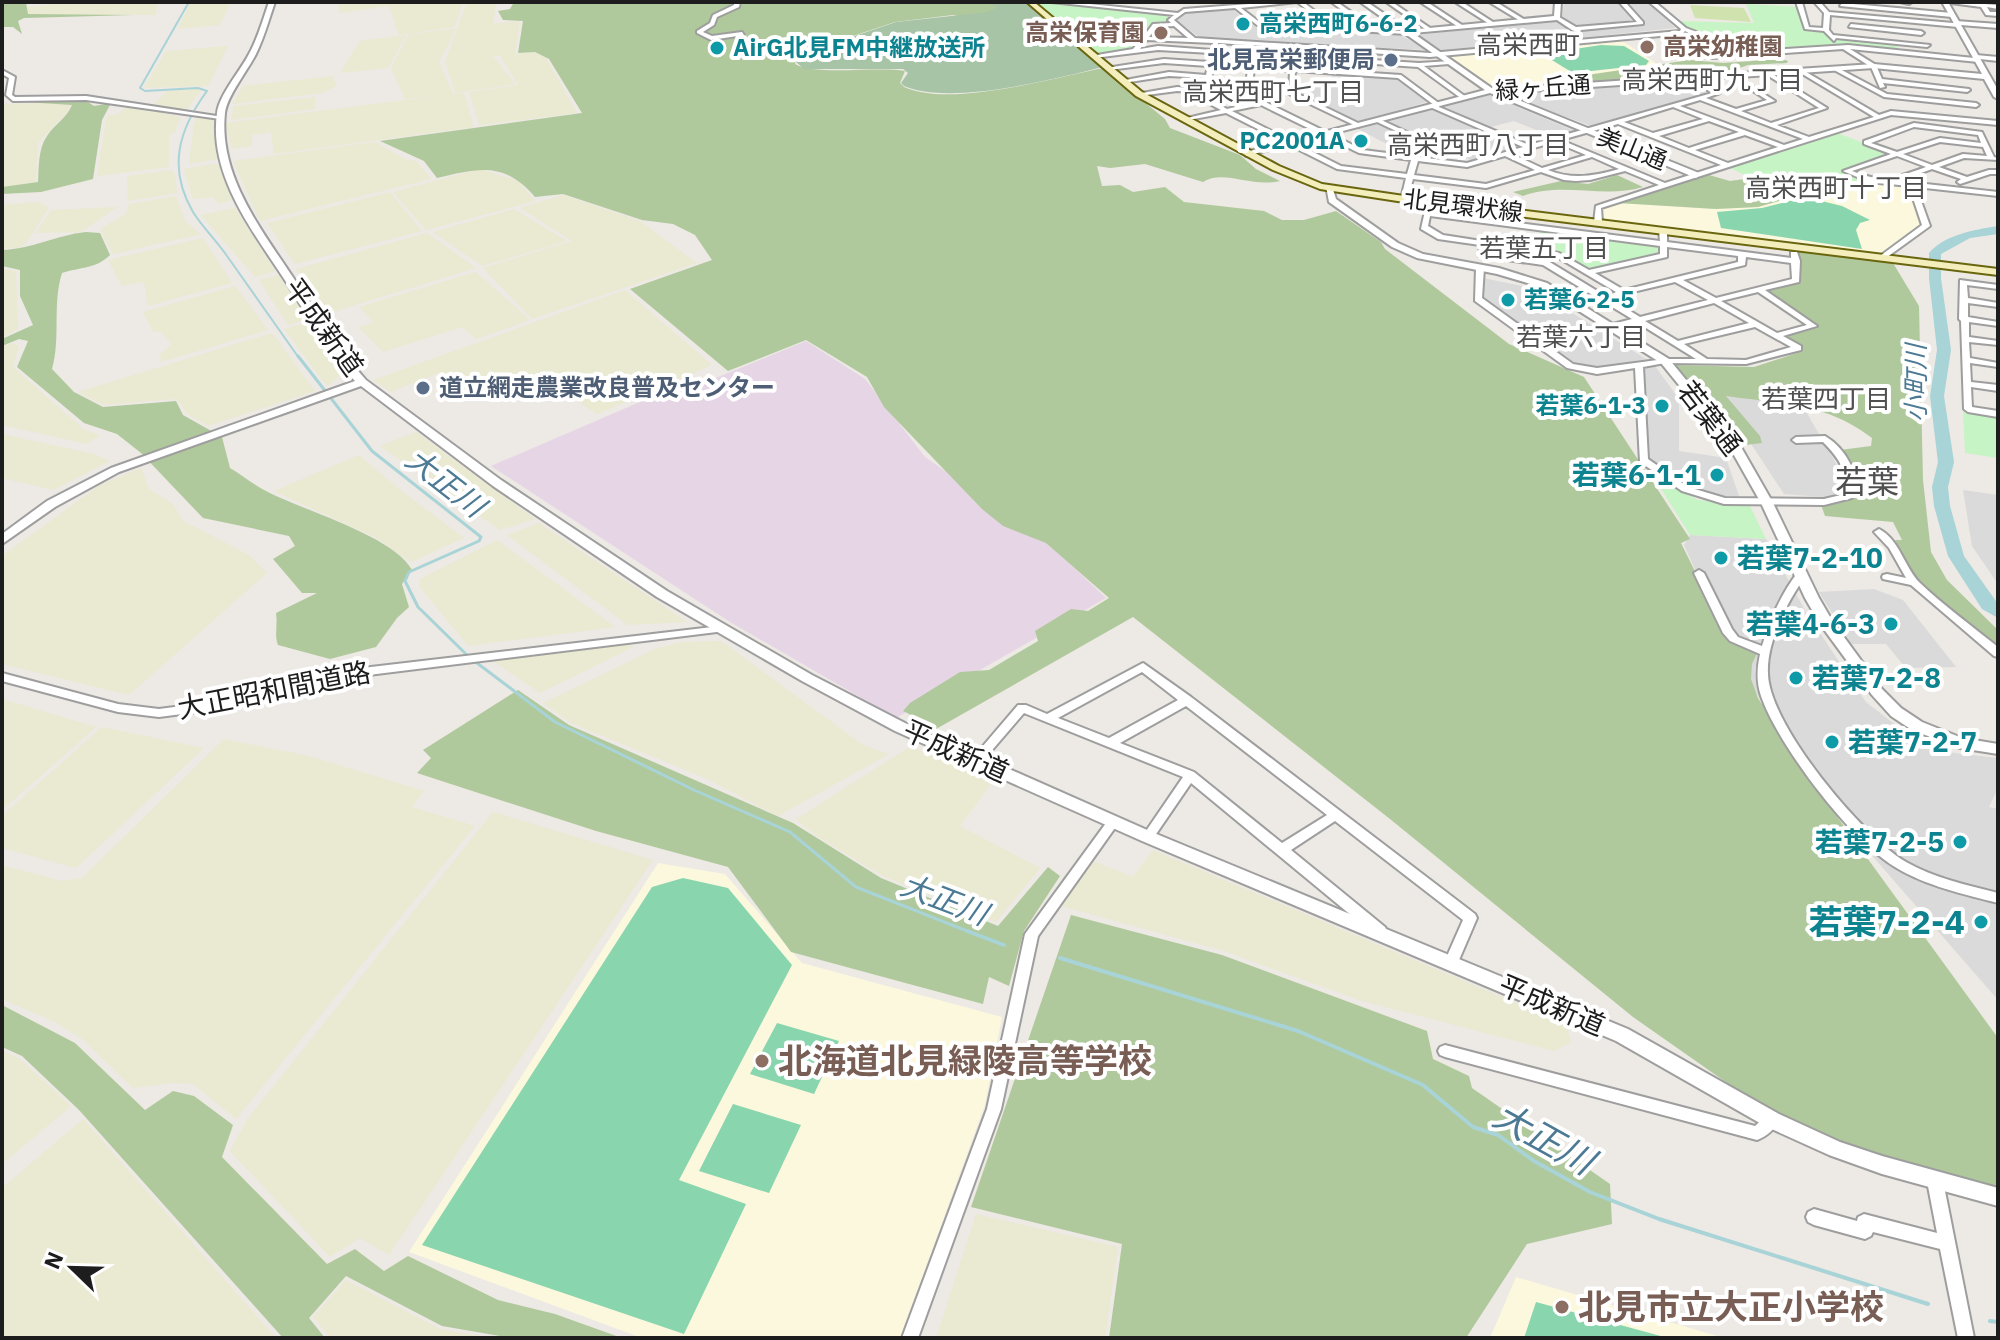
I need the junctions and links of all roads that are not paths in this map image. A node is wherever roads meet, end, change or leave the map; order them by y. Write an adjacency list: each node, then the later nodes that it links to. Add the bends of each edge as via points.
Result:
1 (272, 2): 111 (street, via 254,52)
2 (737, 2): 55 (street, via 699,32 711,38)
3 (1030, 2): 70 (main road, 北見環状線)
4 (1056, 2): 22 (street)
5 (1143, 2): 29 (street)
6 (1171, 2): 31 (street)
7 (1297, 2): 23 (street); 47 (street)
8 (1334, 2): 50 (street)
9 (1363, 2): 53 (street, 美山通)
10 (1389, 2): 51 (street)
11 (1423, 2): 46 (street)
12 (1458, 2): 42 (street)
13 (1492, 2): 38 (street)
14 (1558, 2): 36 (street)
15 (1622, 2): 48 (street, via 1641,23)
16 (1652, 2): 49 (street)
17 (1799, 2): 52 (street, via 1807,28)
18 (1816, 2): 32 (street)
19 (1903, 2): 20 (street)
20 (1909, 2)
21 (1946, 2): 25 (street); 40 (street)
22 (1087, 4): 26 (street)
23 (1268, 4): 27 (street); 30 (street)
24 (1842, 4): 35 (street); 40 (street)
25 (1982, 4): 28 (street); 34 (street, via 1988,14)
26 (1114, 5): 29 (street)
27 (1237, 7): 33 (street); 43 (street, via 1257,23)
28 (1998, 7)
29 (1136, 10): 31 (street)
30 (1277, 11)
31 (1163, 13): 33 (street)
32 (1827, 13): 35 (street); 52 (street)
33 (1177, 14): 41 (street, via 1171,20)
34 (1998, 14)
35 (1846, 15): 39 (street); 44 (street)
36 (1557, 18): 38 (street); 48 (street)
37 (1286, 19): 43 (street)
38 (1524, 21): 42 (street)
39 (1916, 21): 40 (street); 54 (street)
40 (1956, 21): 45 (street); 74 (street)
41 (1175, 24): 57 (street, via 1155,25); 60 (street)
42 (1493, 24): 46 (street)
43 (1296, 26): 47 (street)
44 (1851, 26): 54 (street); 59 (street)
45 (1998, 26)
46 (1462, 27): 51 (street)
47 (1335, 28): 50 (street)
48 (1574, 29): 61 (street)
49 (1684, 29): 61 (street); 65 (street, via 1697,34 1669,41 1695,55)
50 (1373, 30): 53 (street)
51 (1430, 30): 53 (street)
52 (1826, 30): 58 (street)
53 (1406, 32): 69 (street, 美山通)
54 (1921, 33): 63 (street)
55 (742, 34)
56 (1130, 34): 57 (street)
57 (1147, 36): 60 (street); 66 (street)
58 (1831, 36): 59 (street); 65 (street)
59 (1855, 38): 63 (street)
60 (1193, 40): 62 (street)
61 (1593, 40): 69 (street)
62 (1216, 42): 64 (street); 67 (street)
63 (1927, 45): 71 (street)
64 (1294, 46): 68 (street); 72 (street)
65 (1846, 48): 71 (street); 80 (street)
66 (1135, 51): 67 (street); 70 (street)
67 (1214, 52): 72 (street); 77 (street)
68 (1382, 52): 69 (street); 76 (street)
69 (1438, 54): 75 (street, 美山通)
70 (1094, 56): 82 (main road, 北見環状線)
71 (1933, 56): 74 (street)
72 (1294, 57): 76 (street); 83 (street)
73 (1998, 59): 74 (street)
74 (1978, 61): 81 (street); 92 (street)
75 (1449, 62): 78 (street); 98 (street, 美山通)
76 (1383, 63): 78 (street); 89 (street)
77 (1212, 64): 79 (street); 82 (street, via 1164,61); 91 (street)
78 (1419, 65): 102 (street)
79 (1251, 66): 83 (street); 104 (street, via 1248,96)
80 (1874, 66): 84 (street, 緑ヶ丘通); 88 (street, 緑ヶ丘通); 95 (street)
81 (1998, 66)
82 (1109, 68): 94 (main road, 北見環状線)
83 (1292, 69): 89 (street); 119 (street, via 1291,93)
84 (1836, 69): 85 (street, 緑ヶ丘通); 100 (street)
85 (1801, 71): 87 (street, 緑ヶ丘通); 112 (street)
86 (2, 72): 111 (street, via 12,77 13,99 86,98)
87 (1767, 73): 90 (street, 緑ヶ丘通); 120 (street, via 1824,108)
88 (1959, 74): 92 (street, 緑ヶ丘通); 96 (street)
89 (1383, 75): 105 (street, via 1399,76)
90 (1731, 75): 93 (street, 緑ヶ丘通); 109 (street, via 1772,101)
91 (1209, 77): 94 (street, via 1169,74); 97 (street)
92 (1987, 77): 101 (street)
93 (1693, 78): 98 (street, 緑ヶ丘通); 103 (street, via 1717,93)
94 (1123, 81): 99 (main road, 北見環状線)
95 (1880, 81): 96 (street); 100 (street)
96 (1967, 90): 106 (street)
97 (1205, 91): 99 (street); 108 (street, via 1204,99)
98 (1491, 91): 102 (street, 緑ヶ丘通); 121 (street, 美山通)
99 (1139, 94): 114 (main road, 北見環状線)
100 (1886, 96): 106 (street); 110 (street)
101 (1998, 97)
102 (1464, 98): 105 (street, 緑ヶ丘通)
103 (1700, 98): 107 (street); 109 (street)
104 (1260, 103): 108 (street); 124 (street)
105 (1435, 105): 115 (street, 緑ヶ丘通); 122 (street)
106 (1976, 105): 117 (street)
107 (1675, 106): 113 (street); 116 (street)
108 (1226, 111): 114 (street); 128 (street)
109 (1736, 111): 120 (street)
110 (1894, 113): 112 (street); 117 (street)
111 (220, 117): 192 (street, 平成新道, via 224,161 247,219)
112 (1879, 117): 126 (street)
113 (1710, 119): 123 (street); 125 (street)
114 (1185, 120): 134 (main road, 北見環状線)
115 (1377, 120): 119 (street, 緑ヶ丘通); 129 (street)
116 (1619, 122): 121 (street); 125 (street)
117 (1985, 122): 118 (street)
118 (1998, 123)
119 (1358, 125): 124 (street, 緑ヶ丘通)
120 (1771, 125): 126 (street)
121 (1587, 131): 127 (street); 145 (street, 美山通)
122 (1494, 132): 129 (street, via 1440,147); 132 (street)
123 (1745, 133): 131 (street); 133 (street)
124 (1325, 134): 128 (street, 緑ヶ丘通); 138 (street, via 1361,152)
125 (1654, 136): 133 (street)
126 (1809, 139): 131 (street)
127 (1556, 140): 132 (street); 137 (street)
128 (1290, 143): 134 (street, 緑ヶ丘通); 146 (street, via 1339,168)
129 (1425, 143): 138 (street)
130 (1985, 145): 136 (street, via 1940,140); 136 (street, via 1980,133 1914,125 1866,142); 139 (street)
131 (1783, 147): 140 (street)
132 (1528, 148): 135 (street)
133 (1688, 150): 140 (street)
134 (1249, 154): 151 (main road, 北見環状線)
135 (1506, 154): 138 (street, via 1467,165); 142 (street)
136 (1898, 154): 141 (street); 148 (street, via 1846,171)
137 (1592, 155): 142 (street); 143 (street)
138 (1418, 159): 146 (street)
139 (1995, 159): 141 (street, via 1963,156)
140 (1726, 165): 145 (street)
141 (1932, 167): 147 (street); 148 (street)
142 (1541, 169): 143 (street, via 1563,179 1587,181); 146 (street, via 1486,186)
143 (1626, 169): 149 (street)
144 (1998, 172): 147 (street)
145 (1696, 175): 149 (street)
146 (1410, 177): 154 (street)
147 (1966, 179): 152 (street)
148 (1889, 182): 150 (street)
149 (1664, 185): 157 (street, via 1598,207)
150 (1912, 185): 152 (street); 165 (street, via 1926,226)
151 (1329, 188): 154 (main road, 北見環状線); 167 (street, 若葉通, via 1332,200 1402,248)
152 (1944, 188): 153 (street)
153 (1998, 194)
154 (1404, 199): 155 (main road, 北見環状線)
155 (1430, 202): 156 (street); 157 (main road, 北見環状線)
156 (1427, 214): 158 (street); 160 (street, via 1424,227 1441,237)
157 (1598, 222): 159 (main road, 北見環状線)
158 (1535, 228): 161 (street); 163 (street)
159 (1663, 230): 161 (street); 162 (main road, 北見環状線)
160 (1484, 244): 163 (street); 174 (street, via 1482,254 1545,263)
161 (1663, 245): 164 (street); 168 (street, via 1664,255)
162 (1793, 246): 165 (main road, 北見環状線); 166 (street)
163 (1532, 251): 168 (street, via 1559,255)
164 (1742, 254): 166 (street); 170 (street, via 1742,263)
165 (1883, 258): 169 (main road, 北見環状線)
166 (1796, 261): 172 (street, via 1796,280)
167 (1480, 268): 182 (street, 若葉通, via 1544,285); 190 (street, via 1478,299 1570,366 1597,371)
168 (1589, 272): 173 (street)
169 (1998, 272)
170 (1678, 280): 173 (street); 176 (street)
171 (1998, 287): 175 (street, via 1963,282)
172 (1760, 290): 176 (street); 183 (street, via 1813,326)
173 (1622, 292): 174 (street)
174 (1603, 298): 179 (street)
175 (1964, 300): 177 (street); 178 (street)
176 (1716, 301): 179 (street); 180 (street)
177 (1998, 305)
178 (1963, 319): 181 (street); 184 (street)
179 (1640, 320): 182 (street); 185 (street)
180 (1756, 324): 183 (street); 185 (street)
181 (1998, 324)
182 (1612, 327): 188 (street, 若葉通)
183 (1777, 335): 189 (street, via 1798,348 1746,362)
184 (1964, 339): 186 (street); 187 (street)
185 (1678, 343): 189 (street)
186 (1998, 343)
187 (1966, 360): 191 (street); 193 (street)
188 (1665, 361): 189 (street); 190 (street); 197 (street, 若葉通, via 1735,447)
189 (1704, 361)
190 (1639, 365): 197 (street, via 1641,453 1647,465 1707,497)
191 (1998, 365)
192 (362, 382): 199 (street, via 115,470 51,504); 204 (street, 平成新道, via 497,483)
193 (1967, 384): 194 (street); 195 (street, via 1968,409)
194 (1998, 388)
195 (1998, 414)
196 (1796, 440): 197 (street, via 1825,439 1834,447 1850,477 1849,496)
197 (1767, 503): 201 (street, 若葉通)
198 (1879, 532): 203 (street)
199 (2, 540)
200 (1699, 573): 205 (street, via 1727,631)
201 (1802, 574): 205 (street, via 1789,587); 211 (street, 若葉通, via 1827,624 1896,712 1938,735)
202 (1887, 577): 203 (street)
203 (1914, 583): 206 (street)
204 (721, 629): 207 (street, 大正昭和間道路, via 328,676 159,713 118,708); 212 (street, 平成新道, via 900,727)
205 (1766, 652): 218 (street, via 1762,675 1774,714 1861,835 1920,875)
206 (1998, 653)
207 (2, 677)
208 (1187, 700): 209 (street, via 1143,667); 210 (street); 214 (street)
209 (1050, 717): 210 (street); 212 (street, via 1022,708)
210 (1112, 742): 213 (street)
211 (1998, 749)
212 (977, 760): 215 (street, 平成新道)
213 (1190, 775): 216 (street); 217 (street)
214 (1336, 815): 217 (street); 220 (street, via 1470,918)
215 (1113, 822): 216 (street, 平成新道); 227 (street, via 1032,934 994,1109)
216 (1148, 837): 219 (street, 平成新道)
217 (1283, 849): 219 (street)
218 (1998, 898)
219 (1384, 934): 220 (street, 平成新道)
220 (1451, 963): 222 (street, 平成新道, via 1622,1035)
221 (1445, 1051): 222 (street, via 1757,1133)
222 (1772, 1120): 223 (street, 平成新道, via 1836,1149)
223 (1935, 1181): 224 (street, 平成新道); 226 (street)
224 (1998, 1197)
225 (1814, 1217): 226 (street, via 1865,1231 1864,1222)
226 (1947, 1243): 228 (street)
227 (910, 1338)
228 (1966, 1338)

